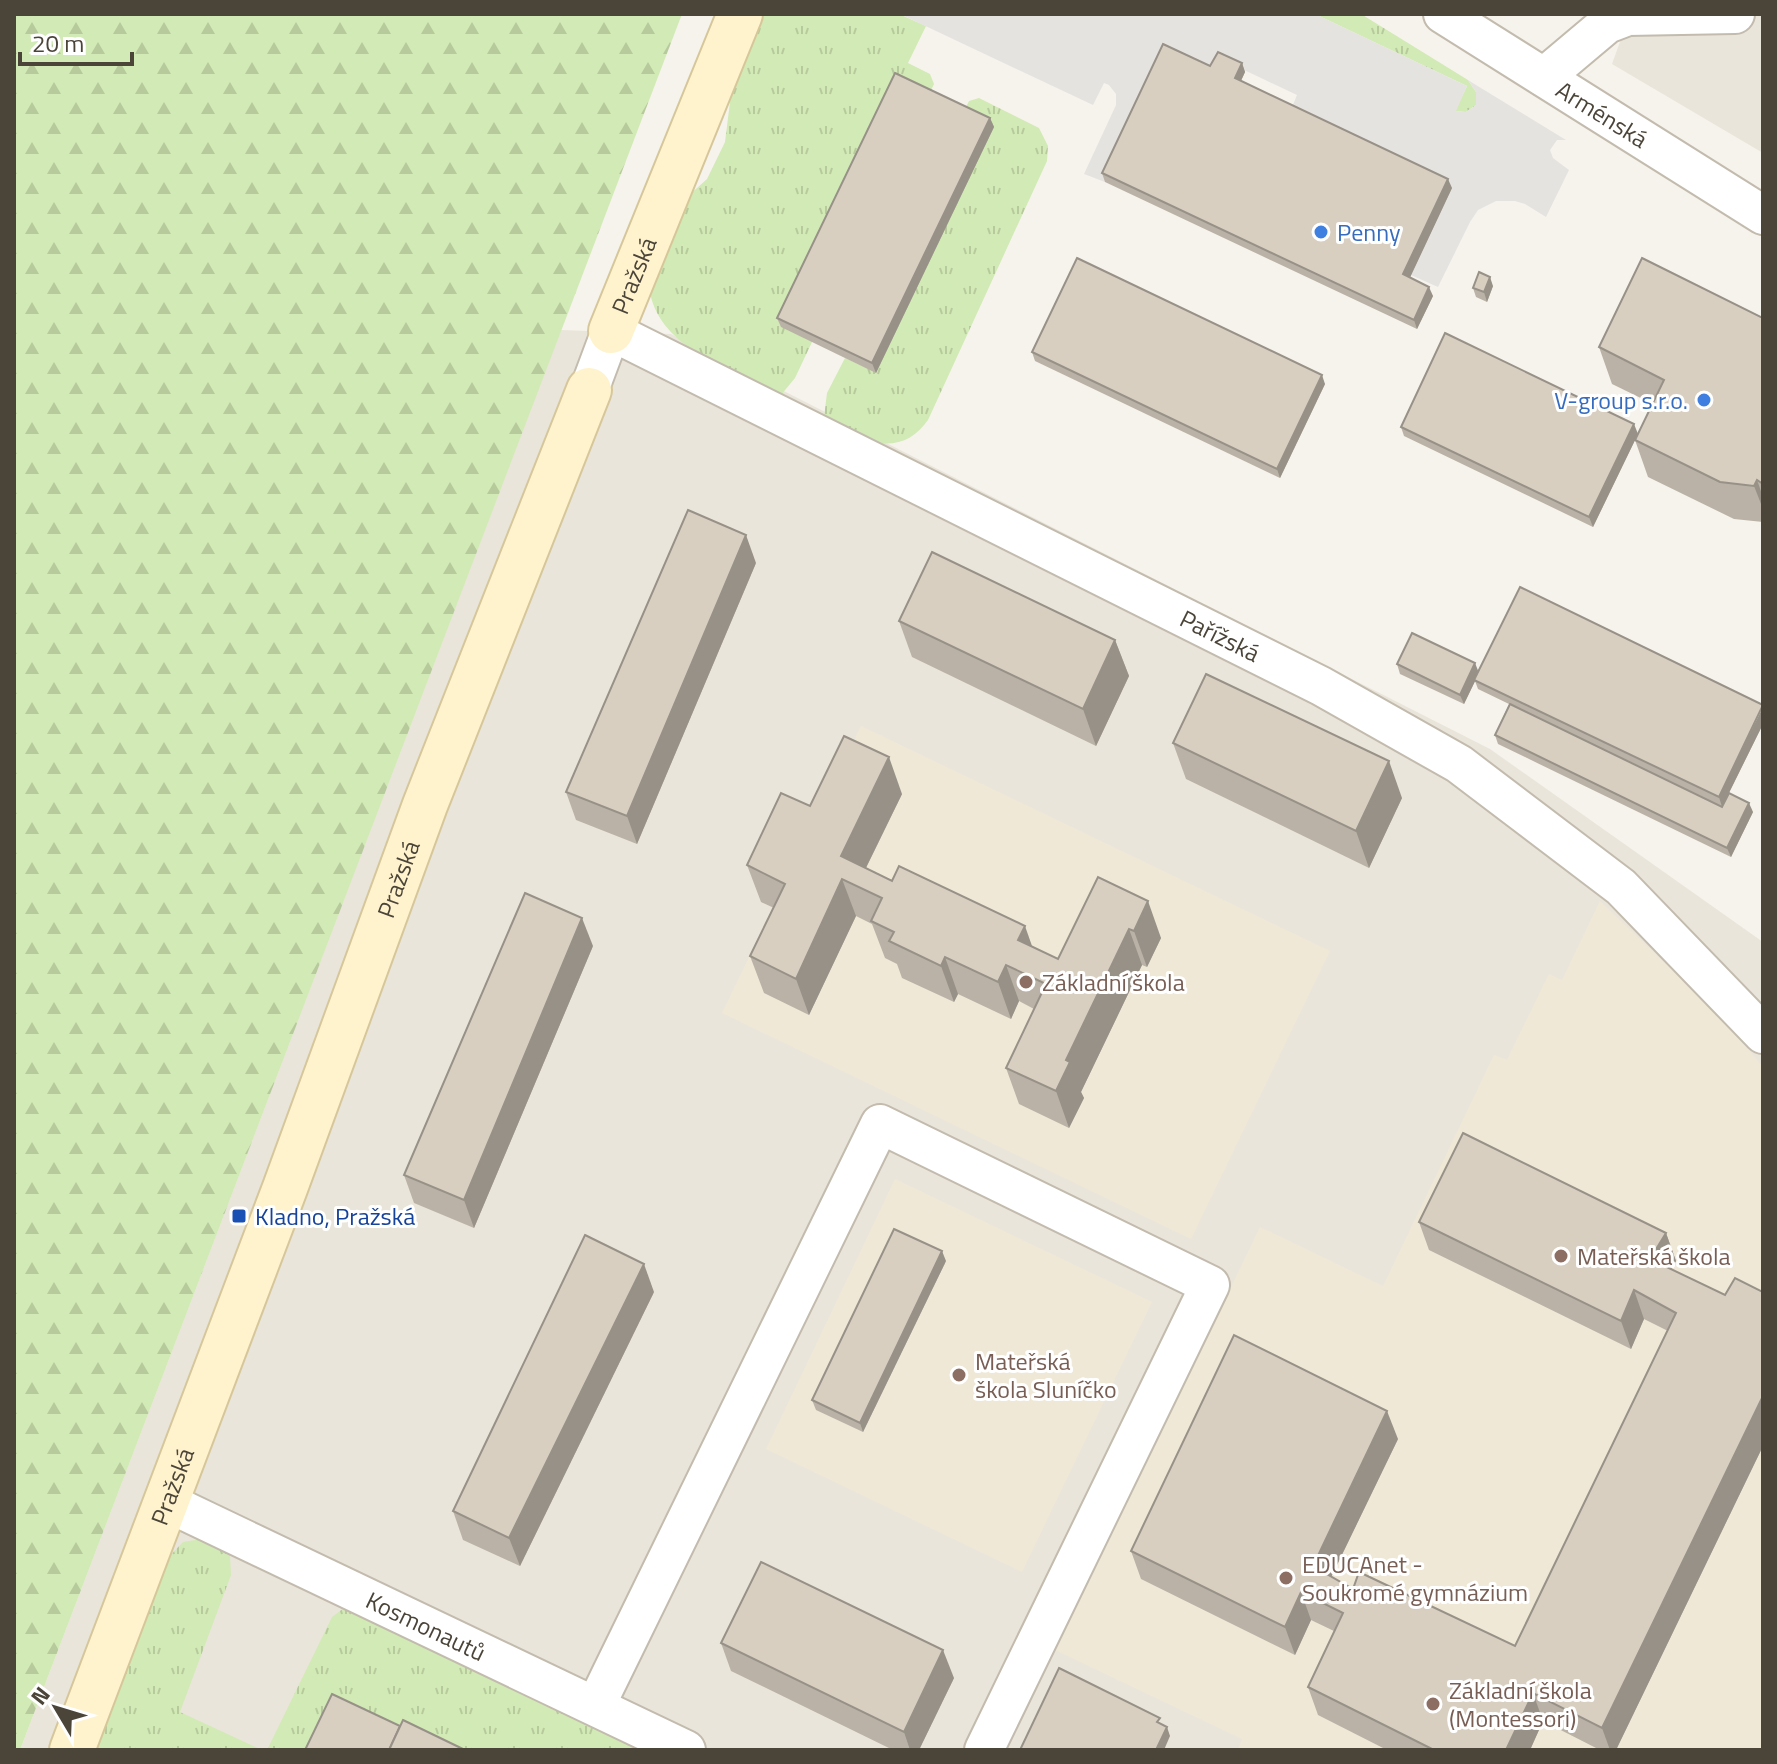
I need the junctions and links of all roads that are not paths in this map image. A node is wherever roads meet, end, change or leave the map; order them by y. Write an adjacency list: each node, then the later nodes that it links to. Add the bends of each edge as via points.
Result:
1 (740, 14): 8 (street, Pražská)
2 (1443, 14): 6 (street, Arménská)
3 (1735, 14): 6 (street, via 1628,16 1607,24)
4 (1744, 14): 5 (street)
5 (1763, 17)
6 (1544, 77): 7 (street, Arménská)
7 (1763, 215)
8 (611, 331): 9 (street, Pražská); 10 (street, Pařížská, via 1321,686 1459,764 1621,887)
9 (589, 390): 11 (street, Pražská, via 425,805)
10 (1763, 1034)
11 (166, 1502): 12 (street, Kosmonautů); 13 (street, Pražská)
12 (596, 1705): 14 (street, Kosmonautů); 15 (street, via 880,1124 1210,1285)
13 (72, 1750)
14 (686, 1750)
15 (984, 1750)

